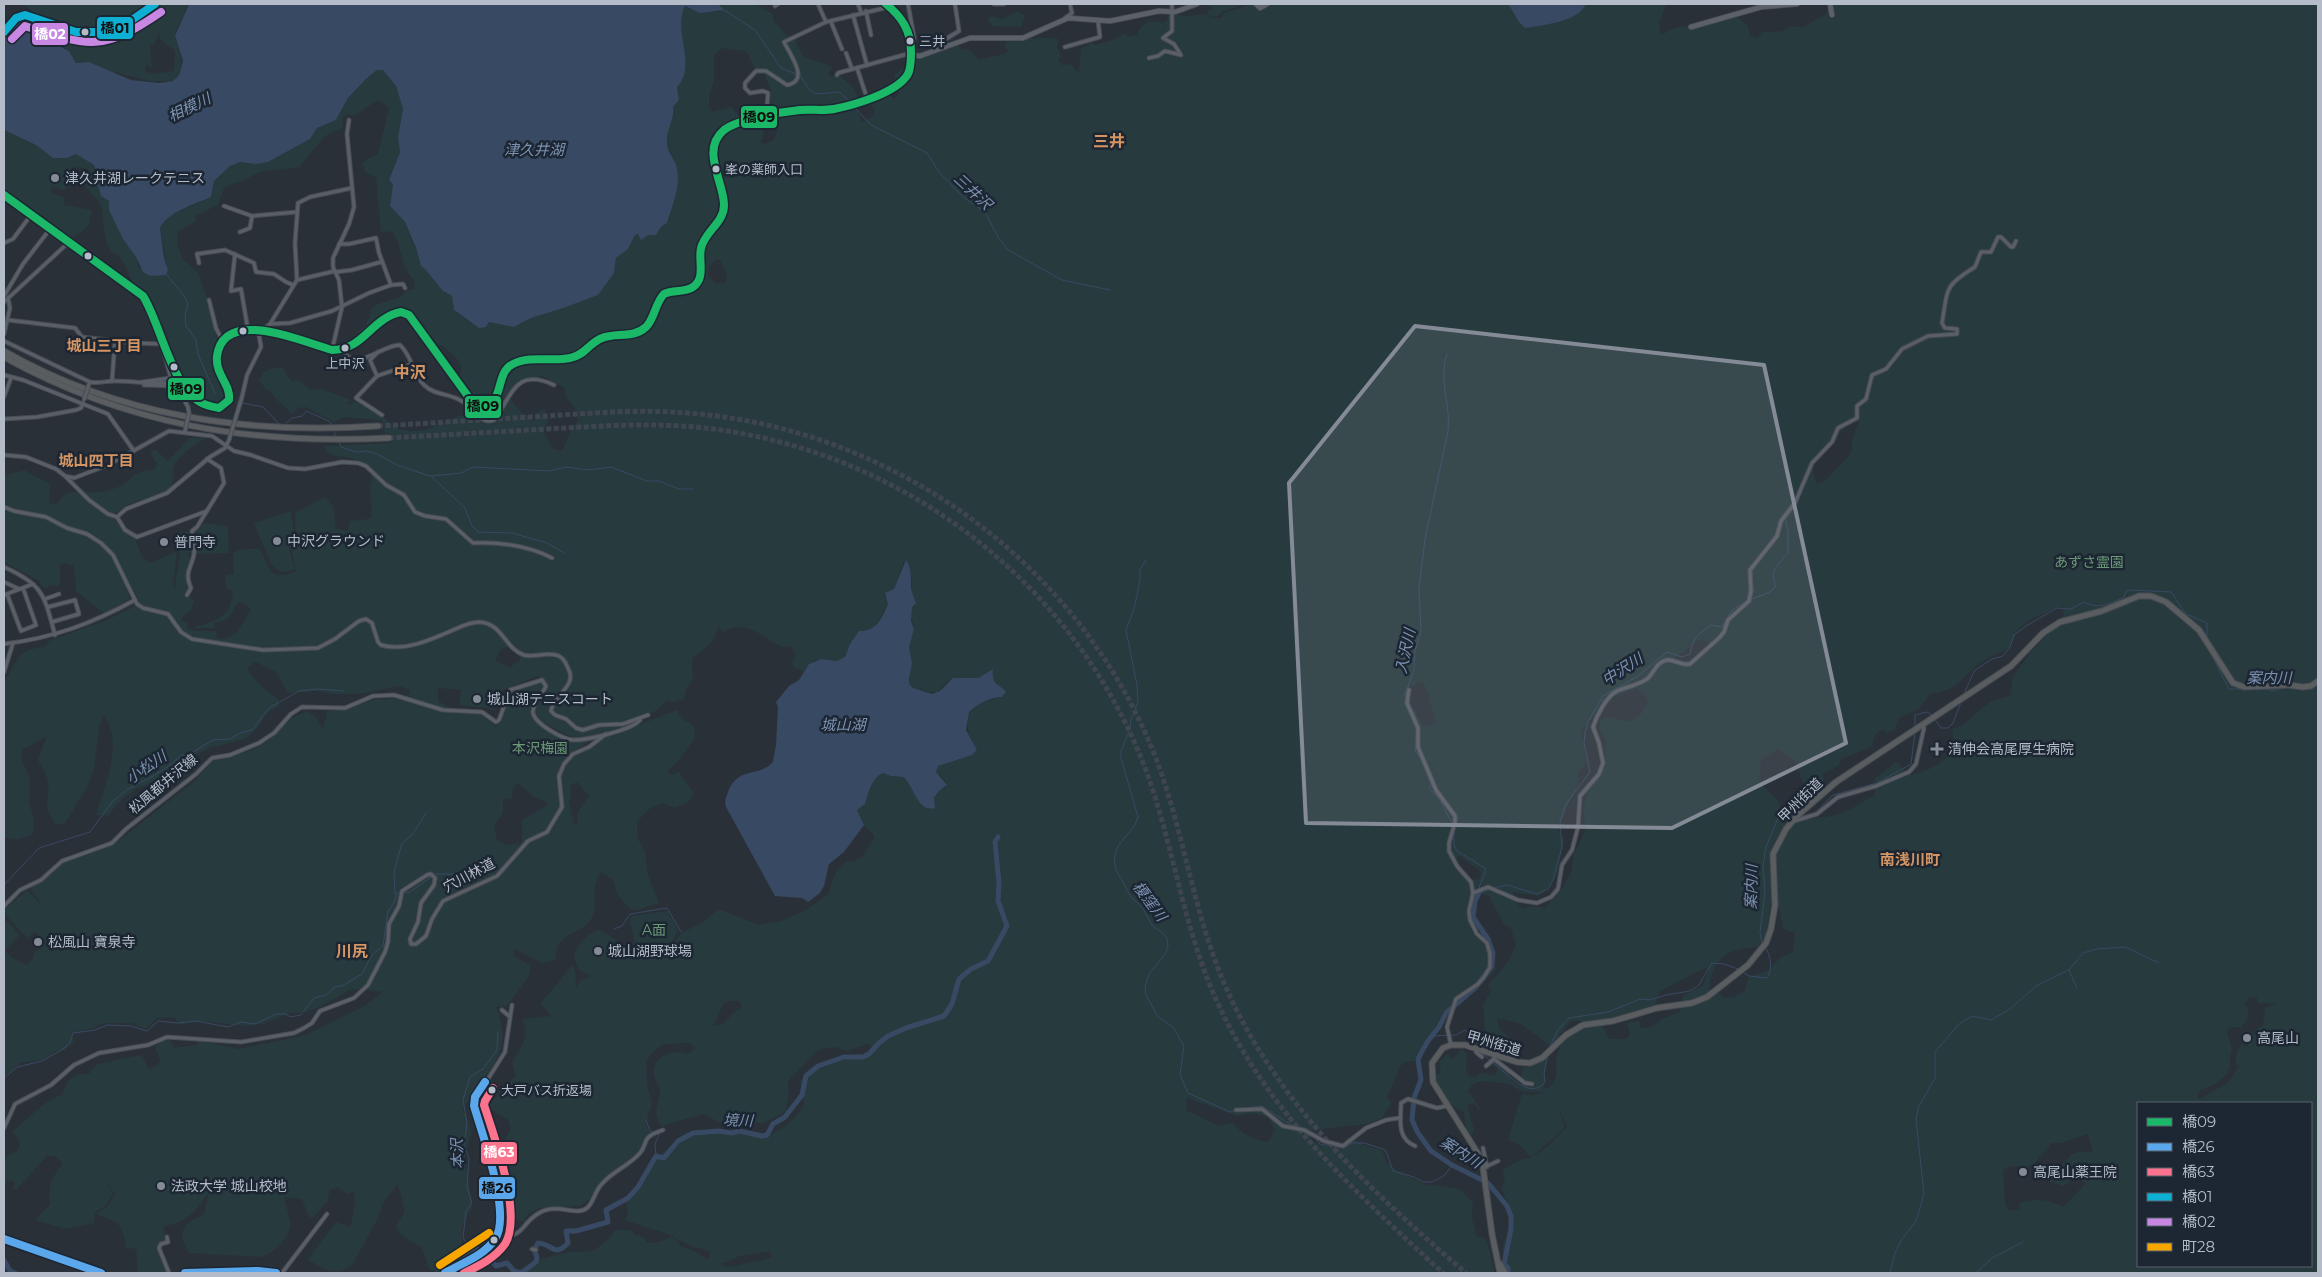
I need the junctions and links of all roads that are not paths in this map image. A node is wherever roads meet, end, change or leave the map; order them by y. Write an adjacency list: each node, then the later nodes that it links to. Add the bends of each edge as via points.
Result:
1 (154, 4): 26 (highway, via 112,30 76,32 25,15 16,18)
2 (818, 4): 22 (street)
3 (858, 4): 17 (street)
4 (908, 4): 31 (street, via 914,37)
5 (955, 4): 28 (street, via 959,31 941,42)
6 (994, 4): 7 (street)
7 (1004, 4)
8 (1070, 4): 21 (street, via 1072,13)
9 (1172, 4): 18 (street)
10 (1197, 4): 18 (main road)
11 (1256, 4): 12 (main road, via 1260,8)
12 (1267, 4)
13 (1797, 4): 25 (main road, via 1761,7)
14 (1830, 4): 20 (main road)
15 (888, 5): 16 (street); 31 (main road, via 907,25)
16 (866, 11): 17 (street); 27 (street)
17 (861, 12): 19 (street)
18 (1171, 12): 24 (main road, via 1159,11); 33 (street, via 1172,31 1163,38 1174,44 1181,55 1165,51)
19 (853, 15): 23 (street); 34 (street)
20 (1832, 15)
21 (1065, 19): 24 (main road); 28 (main road, via 1023,38 975,37)
22 (826, 22): 23 (street); 40 (street, via 784,42 794,58 798,76 790,85 766,71 756,71 745,88 750,93 768,93 767,107 725,125)
23 (831, 22): 30 (street)
24 (1098, 22): 29 (street, via 1100,37)
25 (1691, 27)
26 (4, 32)
27 (871, 34)
28 (944, 47): 31 (main road, via 920,56)
29 (1064, 47)
30 (842, 49)
31 (911, 52): 34 (street); 38 (main road, via 910,69 902,81)
32 (846, 53): 36 (street)
33 (1149, 58)
34 (867, 65): 35 (street)
35 (856, 68): 36 (street); 38 (street)
36 (852, 69): 37 (street)
37 (837, 75)
38 (867, 99): 40 (main road, via 834,109 798,111 753,120)
39 (349, 120): 41 (street, via 347,134)
40 (725, 130): 50 (main road, via 715,140 713,148 724,212)
41 (352, 188): 44 (street, via 305,199 298,203); 53 (street, via 353,211)
42 (4, 195): 45 (main road)
43 (224, 206): 46 (street)
44 (296, 212): 46 (street); 59 (street)
45 (31, 215): 47 (main road); 51 (street, via 13,239)
46 (252, 216): 48 (street, via 250,228)
47 (50, 229): 52 (main road); 63 (street)
48 (240, 232)
49 (2016, 241): 134 (street, via 2011,247 1998,237 1991,252 1982,252 1975,267 1950,284 1942,323 1945,328 1957,329 1957,334 1928,336 1902,349 1886,369 1872,375 1866,399 1857,406 1858,416 1838,428 1832,442 1812,463 1795,503 1781,521 1777,536 1750,570 1748,601 1728,620 1724,632 1690,664 1666,660 1656,666 1649,677 1616,692 1606,702 1593,726 1602,756 1601,768 1580,796 1578,827 1572,850 1562,865 1558,889 1537,903 1518,900 1488,887)
50 (704, 242)
51 (4, 243)
52 (68, 244): 64 (street); 69 (main road, via 143,296)
53 (339, 244): 56 (street, via 376,238); 58 (street, via 333,258)
54 (701, 253): 80 (main road, via 701,273 696,284 664,294 652,319 642,330 602,337 576,357 512,365 507,369 496,401 488,407 480,407 470,399 416,324 403,312 388,316 353,347)
55 (235, 254): 57 (street, via 225,250 205,252 196,255); 60 (street, via 254,263 256,272 274,274); 71 (street, via 231,291 241,289)
56 (381, 262): 58 (street); 61 (street)
57 (199, 263)
58 (335, 272): 59 (street); 67 (street)
59 (297, 280): 60 (street)
60 (293, 285): 70 (street)
61 (391, 285): 62 (street, via 403,284); 67 (street)
62 (405, 288)
63 (4, 296)
64 (8, 298): 66 (street); 68 (street)
65 (209, 300): 74 (street)
66 (4, 302)
67 (342, 307): 70 (street, via 290,322); 78 (street)
68 (8, 320): 73 (street); 76 (street, via 76,328 82,337)
69 (158, 323): 77 (street); 87 (main road)
70 (270, 324): 72 (street)
71 (248, 330): 72 (main road); 74 (main road)
72 (259, 330): 78 (main road); 101 (street, bridge, via 261,347 247,375)
73 (4, 334)
74 (222, 340): 87 (main road, via 216,366 228,388 225,405 215,408 201,404)
75 (4, 341): 89 (street)
76 (115, 341): 77 (street); 88 (street)
77 (161, 344): 90 (street, via 171,378)
78 (332, 350): 80 (main road)
79 (4, 351): 98 (highway, via 70,383 123,402 203,419 267,428)
80 (343, 351): 81 (street, via 356,358 366,358)
81 (378, 352): 83 (street, via 400,345); 85 (street, via 370,360)
82 (4, 357): 100 (highway, via 49,381 92,398 175,424 238,435 332,441)
83 (412, 364): 85 (street); 91 (street, via 426,387 437,394 460,400 488,422 496,418 506,399 523,381 536,378)
84 (4, 376): 86 (street)
85 (377, 376): 95 (street, via 356,398)
86 (11, 378): 92 (street); 93 (street)
87 (181, 380): 90 (street)
88 (112, 381): 89 (street); 90 (street)
89 (90, 383): 93 (street, bridge)
90 (142, 383): 99 (street, bridge, via 178,386 189,413)
91 (554, 385)
92 (4, 396)
93 (83, 402): 97 (street, via 76,410); 102 (street, via 108,414)
94 (376, 406): 95 (street)
95 (372, 410): 96 (street)
96 (382, 415)
97 (4, 419)
98 (378, 426)
99 (185, 433): 101 (street, via 212,436); 102 (street, via 167,432)
100 (389, 438)
101 (226, 446): 104 (street); 109 (street, via 288,468 306,469 342,462 366,466 386,485 404,495 416,512 446,519 473,543 529,548)
102 (134, 451): 105 (street, via 90,473 74,478)
103 (4, 455): 105 (street, via 26,457)
104 (207, 459): 107 (street, via 220,466 224,479); 108 (street, via 167,493 126,509)
105 (66, 476): 108 (street, via 89,500)
106 (4, 507): 118 (street, via 46,517 101,542 116,560)
107 (207, 511): 108 (street, via 139,537 128,532); 116 (street, via 192,530 194,552 187,572 191,588)
108 (117, 517)
109 (552, 558)
110 (4, 567): 112 (street)
111 (4, 582): 113 (street)
112 (34, 584): 113 (street); 117 (street)
113 (21, 589): 114 (street); 114 (street, via 36,625 21,631)
114 (6, 594)
115 (59, 594): 117 (street)
116 (187, 595)
117 (45, 599): 119 (street)
118 (135, 600): 121 (street, via 102,618); 130 (street, 松風都井沢線, via 143,608 168,614 181,632 192,639 263,650 318,648 364,619 372,622 381,645 392,647 411,645 466,624 485,623 497,628 520,653 558,656 565,662 571,678 553,704 551,711 555,715 583,730)
119 (48, 607): 120 (street); 120 (street, via 75,600 78,614)
120 (52, 622): 121 (street)
121 (56, 635): 122 (street)
122 (13, 643): 123 (street); 124 (street)
123 (4, 644)
124 (9, 655): 125 (street); 126 (street)
125 (4, 656)
126 (4, 672)
127 (2318, 680): 131 (highway, 甲州街道, via 2303,687 2237,685 2225,673 2206,639 2166,602 2151,596 2139,596 2056,624 2011,666)
128 (1409, 690): 134 (street, via 1407,704 1418,728 1418,747 1436,790 1455,816 1450,851 1457,866)
129 (648, 715): 130 (street, 松風都井沢線)
130 (640, 719): 132 (street, 松風都井沢線)
131 (1922, 725): 133 (highway, 甲州街道, via 1827,788); 133 (street, via 1916,764 1909,772 1838,797 1817,814)
132 (606, 734): 135 (street, 松風都井沢線, via 573,740 538,723 533,712 546,686 542,680 510,690 496,722 482,712 443,710 386,694 345,708 302,707 260,743 230,755 212,758 112,843 62,861 41,880 20,890); 148 (street, 穴川林道, via 568,759 559,776 562,807 547,832 528,842 503,871 443,901 426,936 416,944 411,944 411,936 418,922 421,903 434,885 435,878 427,874 402,892 399,906 390,920 383,957 368,985 358,994 322,1010 312,1023 294,1033 242,1042 167,1037 148,1045 99,1053 74,1065 51,1085 15,1104)
133 (1791, 822): 142 (highway, 甲州街道, via 1774,854 1772,929 1765,946 1745,968 1698,1001 1578,1027 1538,1060 1526,1063)
134 (1477, 891): 139 (street, via 1470,904 1470,920 1477,934 1487,943 1491,964 1478,984 1456,1003 1447,1027)
135 (4, 906)
136 (512, 1005): 138 (street)
137 (502, 1010): 138 (street)
138 (509, 1016): 156 (street, via 506,1052 474,1101 498,1186)
139 (1451, 1045): 140 (highway, 甲州街道); 145 (highway, 甲州街道, via 1439,1051 1432,1068 1433,1082)
140 (1478, 1049): 141 (street, via 1476,1052); 142 (highway, 甲州街道)
141 (1482, 1056)
142 (1493, 1059): 143 (street); 144 (street)
143 (1486, 1066)
144 (1532, 1084)
145 (1446, 1106): 147 (street, via 1437,1108 1405,1099 1401,1103); 153 (highway, 甲州街道, via 1478,1151)
146 (1237, 1111): 147 (street, via 1262,1109 1283,1126 1343,1146 1366,1128)
147 (1399, 1118): 150 (street, via 1401,1131)
148 (4, 1128)
149 (663, 1130): 156 (street, via 647,1139 642,1152 600,1185 587,1208 579,1212 562,1208 543,1211 521,1232)
150 (1415, 1146)
151 (1482, 1148): 153 (street)
152 (1498, 1161): 153 (street)
153 (1485, 1169): 158 (highway, 甲州街道)
154 (327, 1214): 164 (street)
155 (167, 1237): 161 (street, via 168,1242 159,1248)
156 (498, 1237): 159 (street)
157 (4, 1239): 160 (main road)
158 (1496, 1254): 167 (highway, 甲州街道); 167 (highway, 甲州街道)
159 (452, 1268): 165 (street); 166 (street)
160 (101, 1273)
161 (169, 1273)
162 (185, 1273): 163 (main road, via 258,1270)
163 (276, 1273)
164 (282, 1273)
165 (445, 1273)
166 (457, 1273)
167 (1503, 1273)

